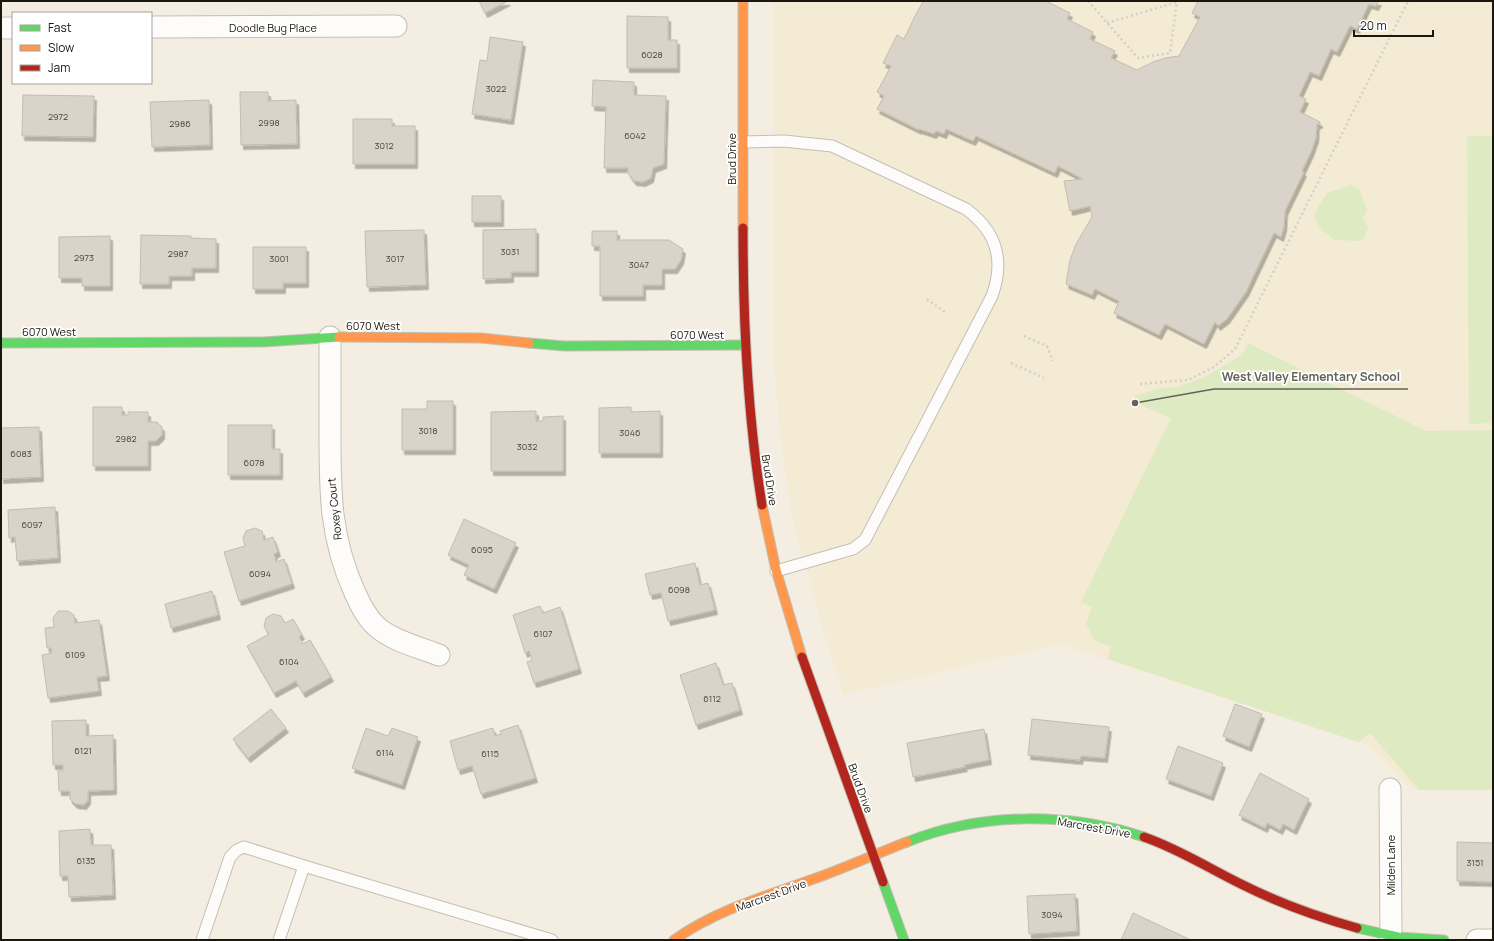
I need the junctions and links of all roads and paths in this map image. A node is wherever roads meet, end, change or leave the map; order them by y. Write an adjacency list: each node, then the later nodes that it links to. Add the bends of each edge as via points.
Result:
1 (743, 1): 10 (street, Brud Drive)
2 (1088, 1): 5 (path)
3 (1408, 1): 20 (path, via 1236,349 1214,367 1188,380)
4 (1177, 2): 5 (path); 5 (path, via 1170,53 1138,58)
5 (1107, 23)
6 (396, 26): 7 (street, Doodle Bug Place)
7 (152, 27)
8 (1, 28): 9 (street)
9 (12, 28)
10 (744, 142): 16 (street, Brud Drive); 21 (lane, via 784,141 832,146 966,209 977,217 994,242 999,268 992,296 865,540 853,549)
11 (927, 299): 12 (path)
12 (946, 313)
13 (1024, 336): 17 (path, via 1047,346)
14 (330, 337): 15 (street, 6070 West, via 263,342); 16 (street, 6070 West, via 481,338 564,346); 22 (street, Roxey Court, via 331,504 334,530 343,564 362,608 376,626 401,641)
15 (1, 343)
16 (745, 345): 21 (street, Brud Drive, via 754,459)
17 (1052, 361)
18 (1011, 363): 19 (path)
19 (1044, 378)
20 (1140, 384)
21 (776, 571): 24 (street, Brud Drive, via 791,625)
22 (439, 655)
23 (1390, 789): 26 (street, Milden Lane)
24 (873, 857): 26 (street, Marcrest Drive, via 919,838 965,826 1015,820 1070,821 1138,835 1176,850 1245,886 1294,907); 30 (street, Marcrest Drive, via 715,915); 31 (street, Brud Drive)
25 (304, 866): 27 (lane, via 244,847 237,850 230,857); 28 (lane); 29 (lane)
26 (1390, 938): 32 (street, Marcrest Drive)
27 (202, 940)
28 (279, 940)
29 (552, 940)
30 (674, 940)
31 (904, 940)
32 (1444, 940)
33 (1477, 940): 34 (street)
34 (1493, 940)

